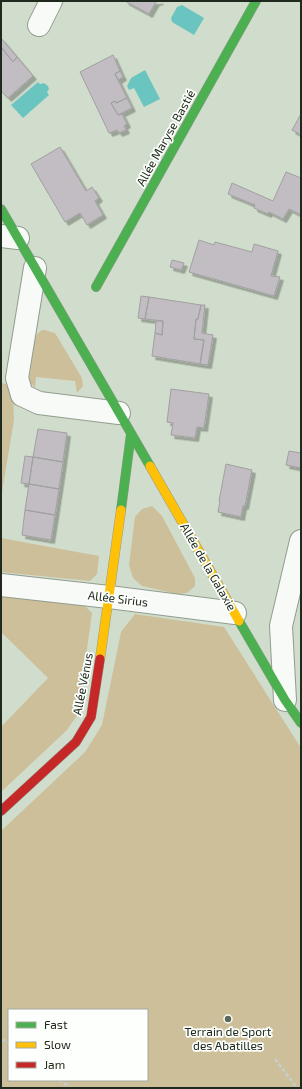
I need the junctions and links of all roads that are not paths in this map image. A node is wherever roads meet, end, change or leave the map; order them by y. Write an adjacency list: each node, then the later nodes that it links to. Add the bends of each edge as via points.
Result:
1 (51, 1): 3 (street)
2 (256, 1): 7 (street, Allée Maryse Bastié)
3 (39, 25)
4 (1, 209): 5 (street, Allée de la Galaxie)
5 (9, 237): 6 (street, Allée de la Galaxie)
6 (35, 268): 8 (street, Allée de la Galaxie); 8 (street, via 17,378 22,395 39,403)
7 (96, 287)
8 (119, 413): 9 (street, Allée de la Galaxie)
9 (131, 434): 12 (street); 13 (street, Allée de la Galaxie)
10 (301, 541): 14 (street, via 281,626)
11 (1, 585): 12 (street, Allée Sirius)
12 (110, 597): 13 (street, Allée Sirius); 16 (street, Allée Vénus, via 91,717 76,742)
13 (235, 613): 14 (street, Allée de la Galaxie)
14 (285, 700): 15 (street, Allée de la Galaxie)
15 (301, 723)
16 (1, 812)

